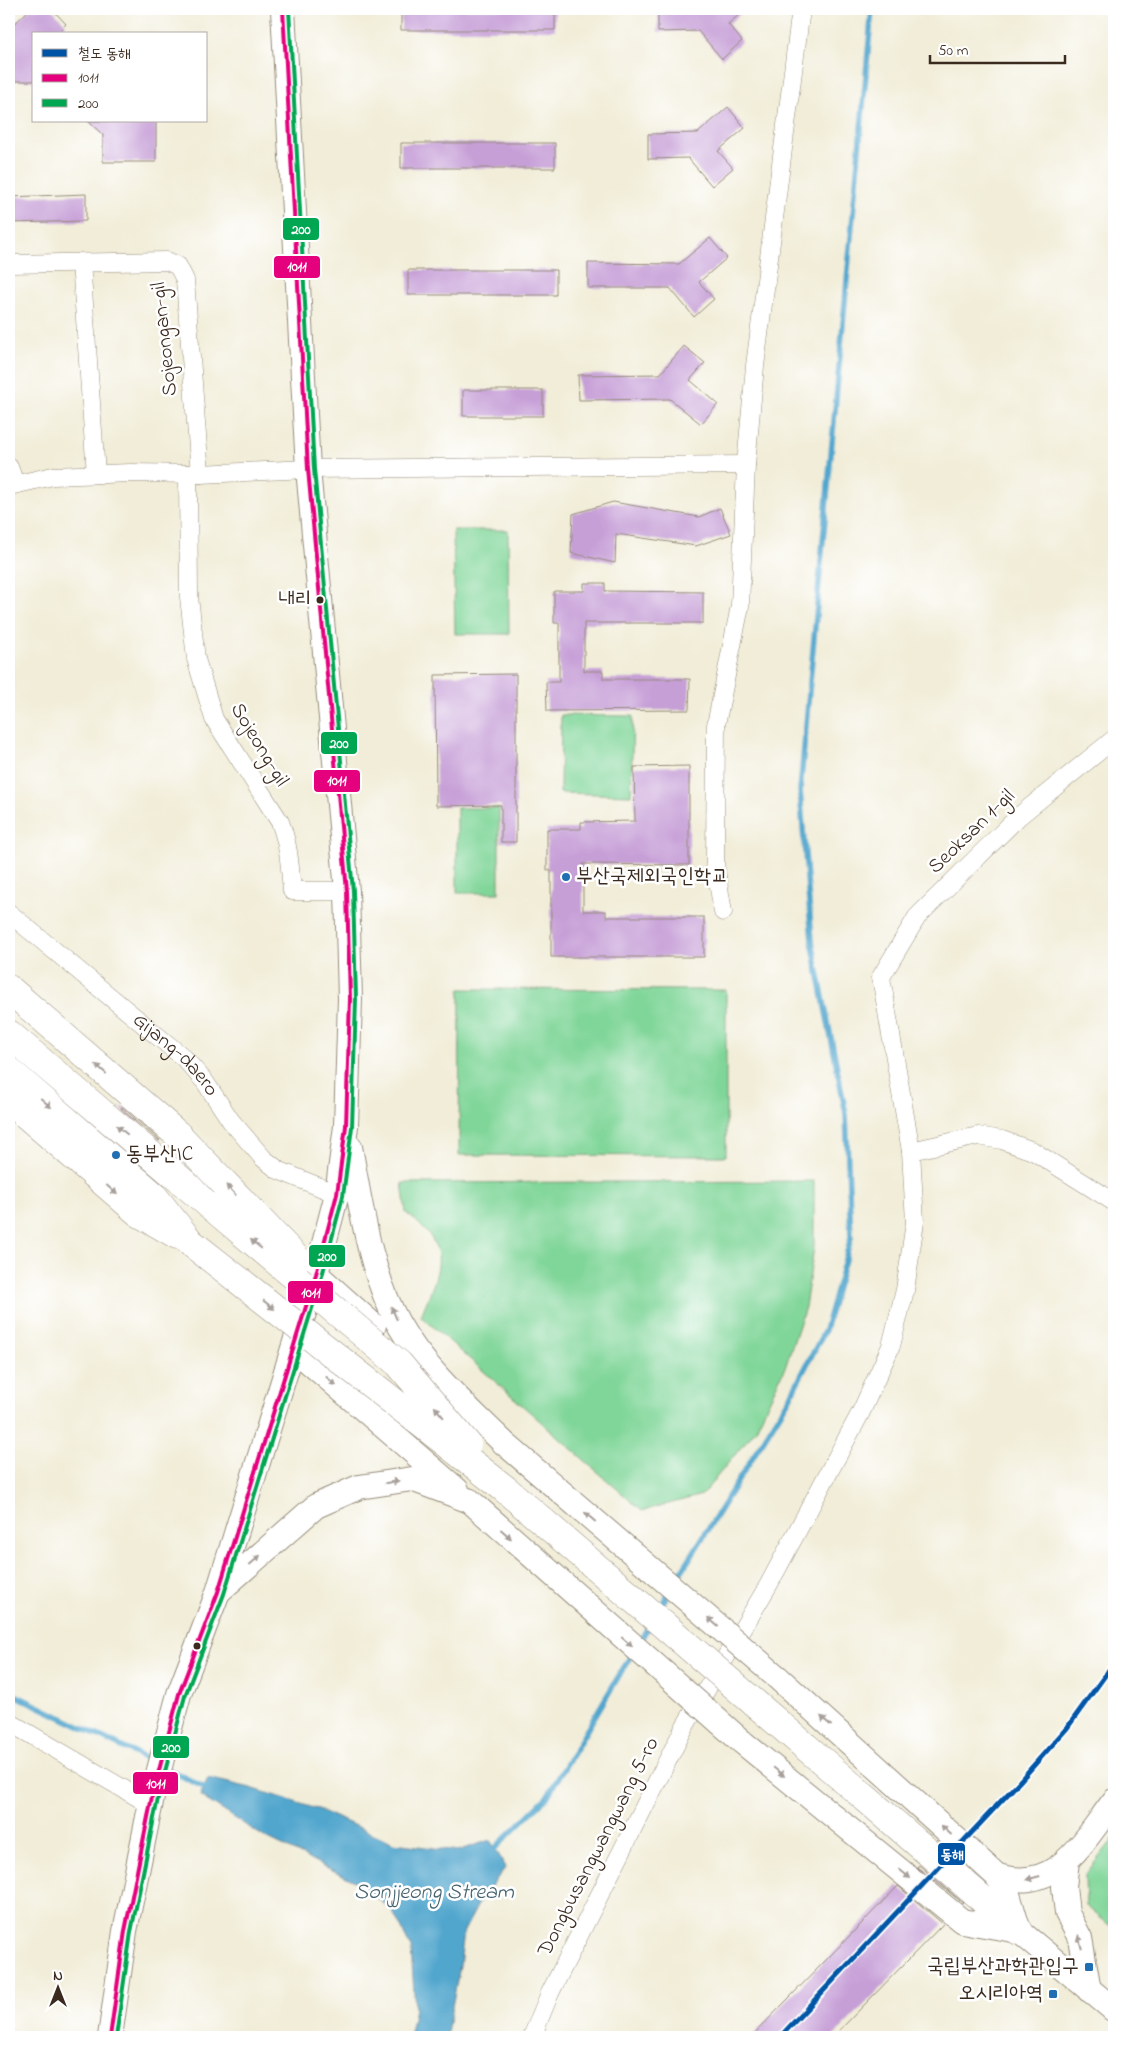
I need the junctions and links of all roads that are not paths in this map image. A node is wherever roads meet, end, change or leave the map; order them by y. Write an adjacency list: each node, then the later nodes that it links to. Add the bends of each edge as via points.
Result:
1 (283, 9): 6 (main road)
2 (801, 9): 5 (street, via 755,366)
3 (81, 262): 4 (street, Sojeongan-gil); 7 (street); 8 (street, Sojeongan-gil, via 167,261 182,272 185,280)
4 (9, 264)
5 (746, 465): 6 (street); 12 (street, via 740,606 716,725 714,864)
6 (308, 469): 8 (street); 11 (main road)
7 (96, 474): 8 (street); 9 (street)
8 (194, 474): 11 (street, Sojeong-gil, via 191,623 196,659 214,719 280,822 289,852 292,891)
9 (11, 479)
10 (1114, 739): 14 (street, Seoksan 1-gil, via 1018,817 917,917)
11 (347, 891): 19 (main road, via 350,998)
12 (723, 912)
13 (9, 913): 21 (street, Gijang-daero, via 184,1058 263,1158 278,1170)
14 (882, 977): 20 (street, Dongbusangwangwang 5-ro)
15 (9, 989): 26 (highway, one-way to 15, bridge, via 178,1135)
16 (9, 1034): 26 (highway, one-way to 16, bridge)
17 (9, 1071): 23 (highway, one-way to 23, via 152,1194)
18 (9, 1100): 23 (highway, one-way to 23, via 139,1213)
19 (346, 1126): 21 (main road); 27 (main road, one-way to 19, via 433,1372 398,1323 378,1276)
20 (911, 1151): 22 (street, via 978,1136 1002,1140 1033,1151); 40 (street, Dongbusangwangwang 5-ro, via 915,1222 906,1290 891,1346 858,1419 769,1584 685,1726 550,1993)
21 (337, 1194): 24 (main road)
22 (1114, 1202)
23 (190, 1242): 28 (highway, one-way to 28, bridge)
24 (316, 1274): 25 (main road); 27 (main road)
25 (294, 1349): 29 (main road, one-way to 29); 30 (main road)
26 (398, 1364): 28 (highway, one-way to 26, bridge)
27 (504, 1443): 35 (main road, one-way to 27, bridge, via 777,1677)
28 (505, 1489): 36 (highway, bridge)
29 (470, 1501): 30 (main road, one-way to 29, via 316,1506 359,1487 412,1479); 36 (main road, one-way to 36, bridge, via 741,1741 962,1920)
30 (218, 1592): 32 (main road, via 179,1694)
31 (9, 1722): 32 (street)
32 (152, 1801): 39 (main road, via 125,1931)
33 (1114, 1801): 34 (main road)
34 (1067, 1861): 35 (main road, one-way to 35, via 1044,1875 1025,1881); 37 (main road, one-way to 34, via 1080,1938 1066,1913 1064,1886)
35 (996, 1875): 36 (main road, via 1007,1891)
36 (1018, 1931): 37 (main road)
37 (1089, 1990): 38 (main road)
38 (1114, 2010)
39 (110, 2037)
40 (532, 2037)

